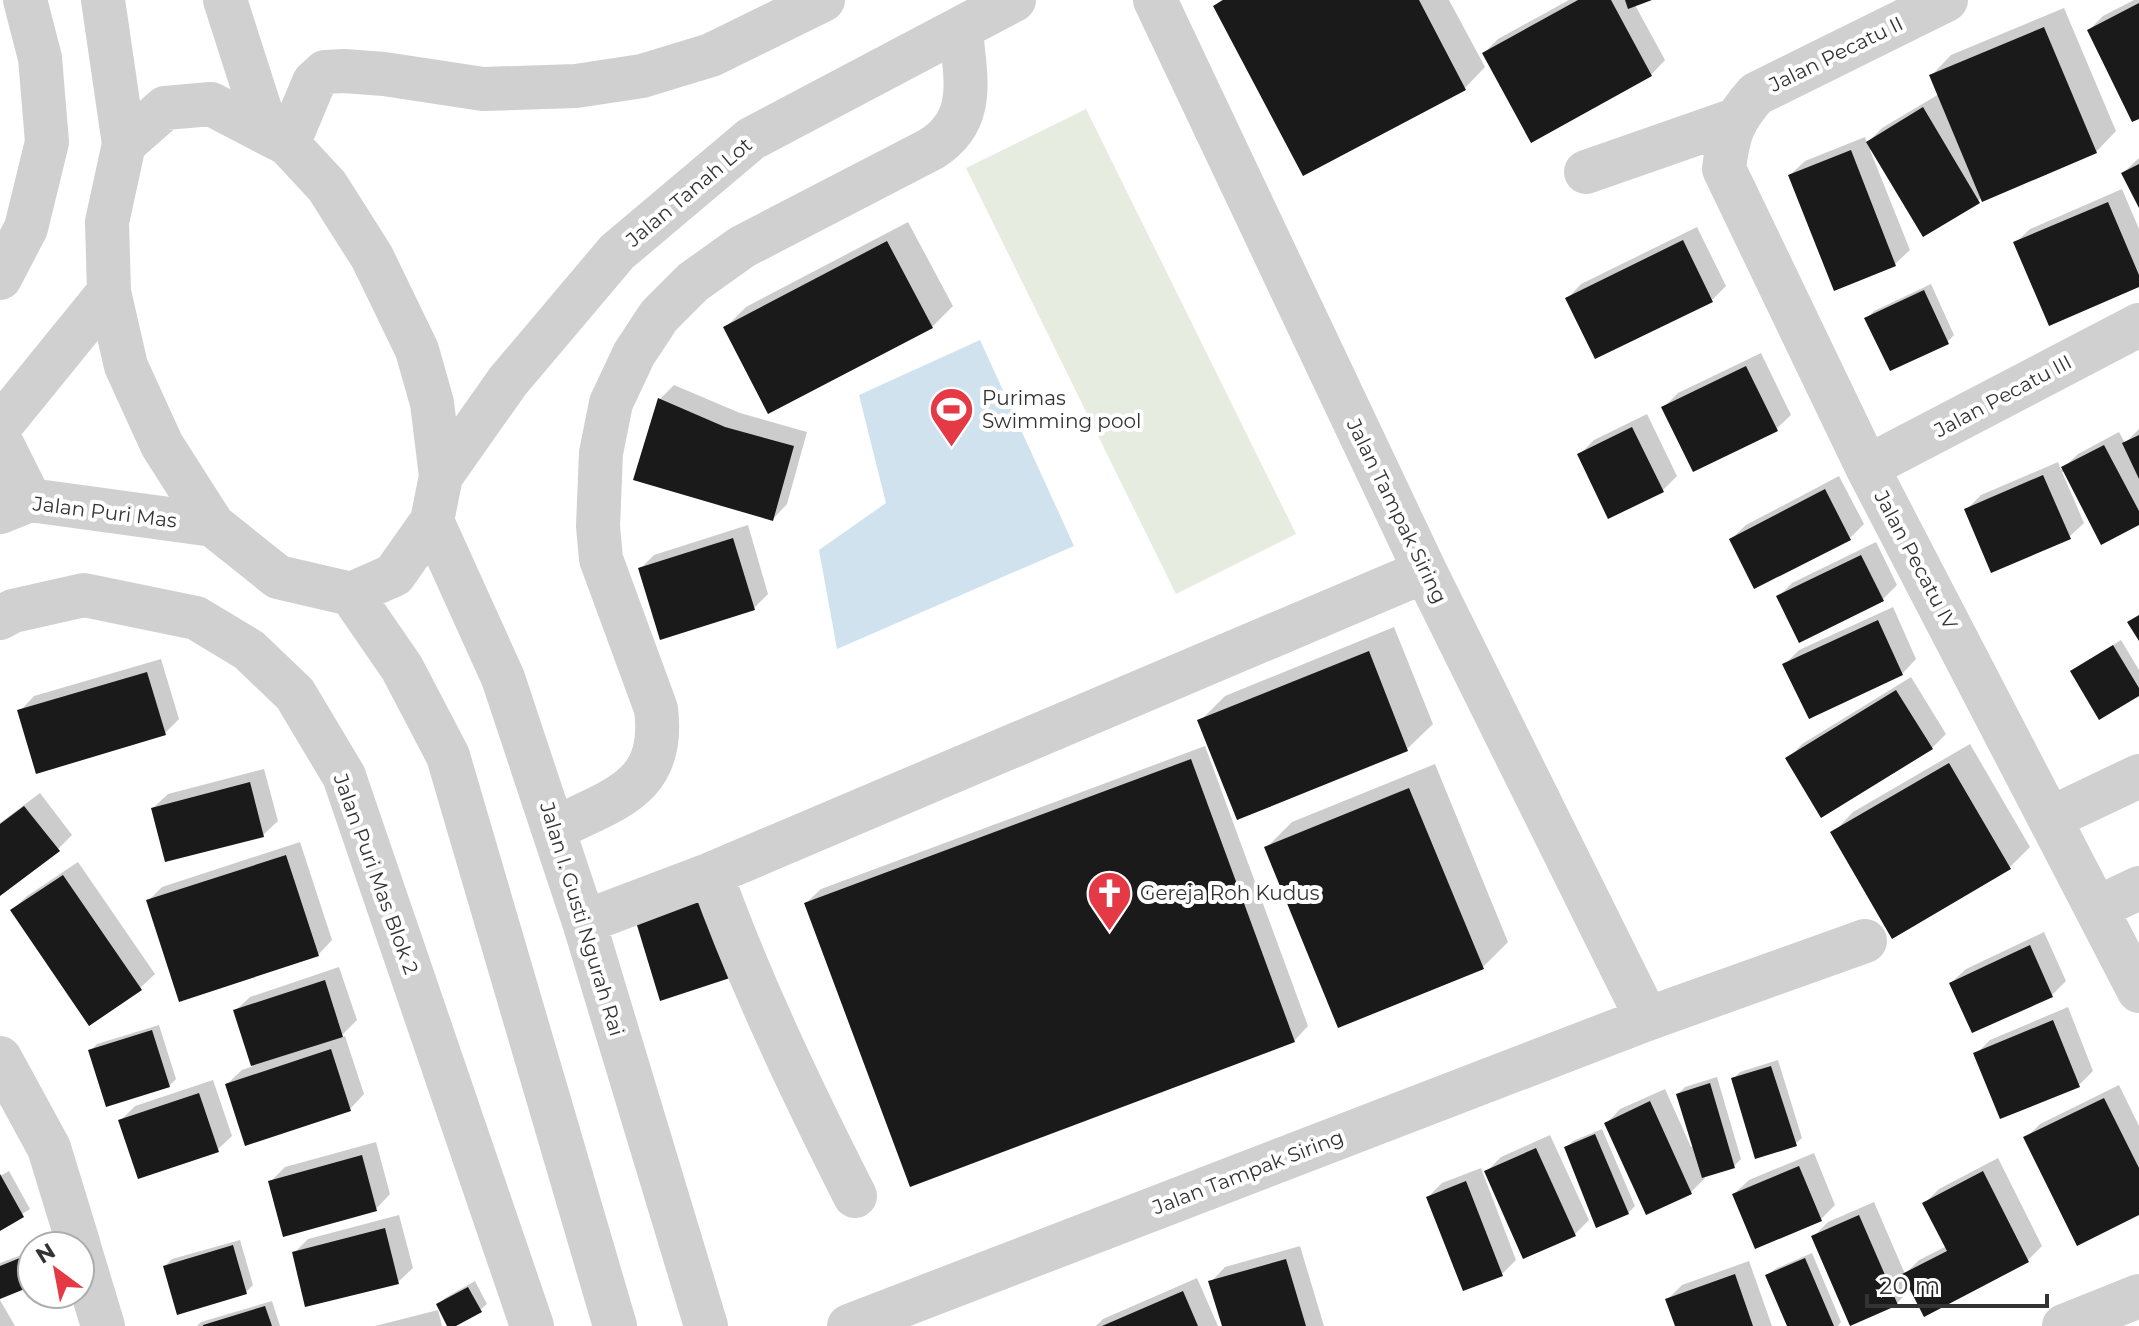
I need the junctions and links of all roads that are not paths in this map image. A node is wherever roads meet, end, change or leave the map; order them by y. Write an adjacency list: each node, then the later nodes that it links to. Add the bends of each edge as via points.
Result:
1 (25, 0): 13 (street, via 40,58 47,142 26,228)
2 (103, 0): 11 (street)
3 (225, 0): 10 (street)
4 (823, 0): 10 (street, via 711,55 642,76 576,86 483,89 384,74 325,72)
5 (1014, 0): 8 (street, Jalan Tanah Lot)
6 (1155, 0): 23 (street, Jalan Tampak Siring)
7 (1946, 0): 9 (street, Jalan Pecatu II, via 1756,94)
8 (961, 28): 19 (street, Jalan Tanah Lot, via 751,139 617,252 508,381); 28 (street, via 965,99 952,133 931,149 742,247 693,282 659,316 634,354 608,415 598,526 601,559 659,730 655,752 634,788)
9 (1735, 120): 12 (street); 18 (street, Jalan Pecatu IV, via 1724,169)
10 (277, 138): 11 (street, via 211,104 165,108); 19 (street, via 327,186 372,257 417,350 432,403)
11 (124, 144): 14 (street, via 107,222)
12 (1586, 172)
13 (0, 278)
14 (109, 292): 16 (street); 22 (street, via 126,366 162,445)
15 (2139, 325): 18 (street, Jalan Pecatu III)
16 (0, 426)
17 (0, 440): 20 (street)
18 (1867, 467): 27 (street, Jalan Pecatu IV)
19 (441, 476): 21 (street)
20 (15, 506): 22 (street, Jalan Puri Mas)
21 (432, 521): 24 (street, via 394,575); 28 (street, Jalan I. Gusti Ngurah Rai, via 503,678)
22 (213, 525): 24 (street, via 278,577)
23 (1425, 571): 29 (street); 35 (street, Jalan Tampak Siring)
24 (351, 594): 43 (street, via 402,668 448,756)
25 (0, 618): 42 (street, Jalan Puri Mas Blok 2, via 84,595 196,618 249,650 295,694 344,776)
26 (2139, 776): 27 (street)
27 (2051, 818): 31 (street, Jalan Pecatu IV)
28 (554, 829): 32 (street, Jalan I. Gusti Ngurah Rai)
29 (711, 874): 32 (street); 37 (street, via 800,1087)
30 (2139, 888): 31 (street)
31 (2097, 908): 34 (street, Jalan Pecatu IV)
32 (584, 922): 44 (street, Jalan I. Gusti Ngurah Rai)
33 (1865, 941): 35 (street, Jalan Tampak Siring)
34 (2139, 991)
35 (1647, 1019): 45 (street, Jalan Tampak Siring)
36 (0, 1058): 38 (street, via 49,1148)
37 (855, 1196)
38 (74, 1230)
39 (2139, 1296): 46 (street)
40 (96, 1303): 41 (street)
41 (103, 1326)
42 (532, 1326)
43 (615, 1326)
44 (706, 1326)
45 (849, 1326)
46 (2064, 1326)

